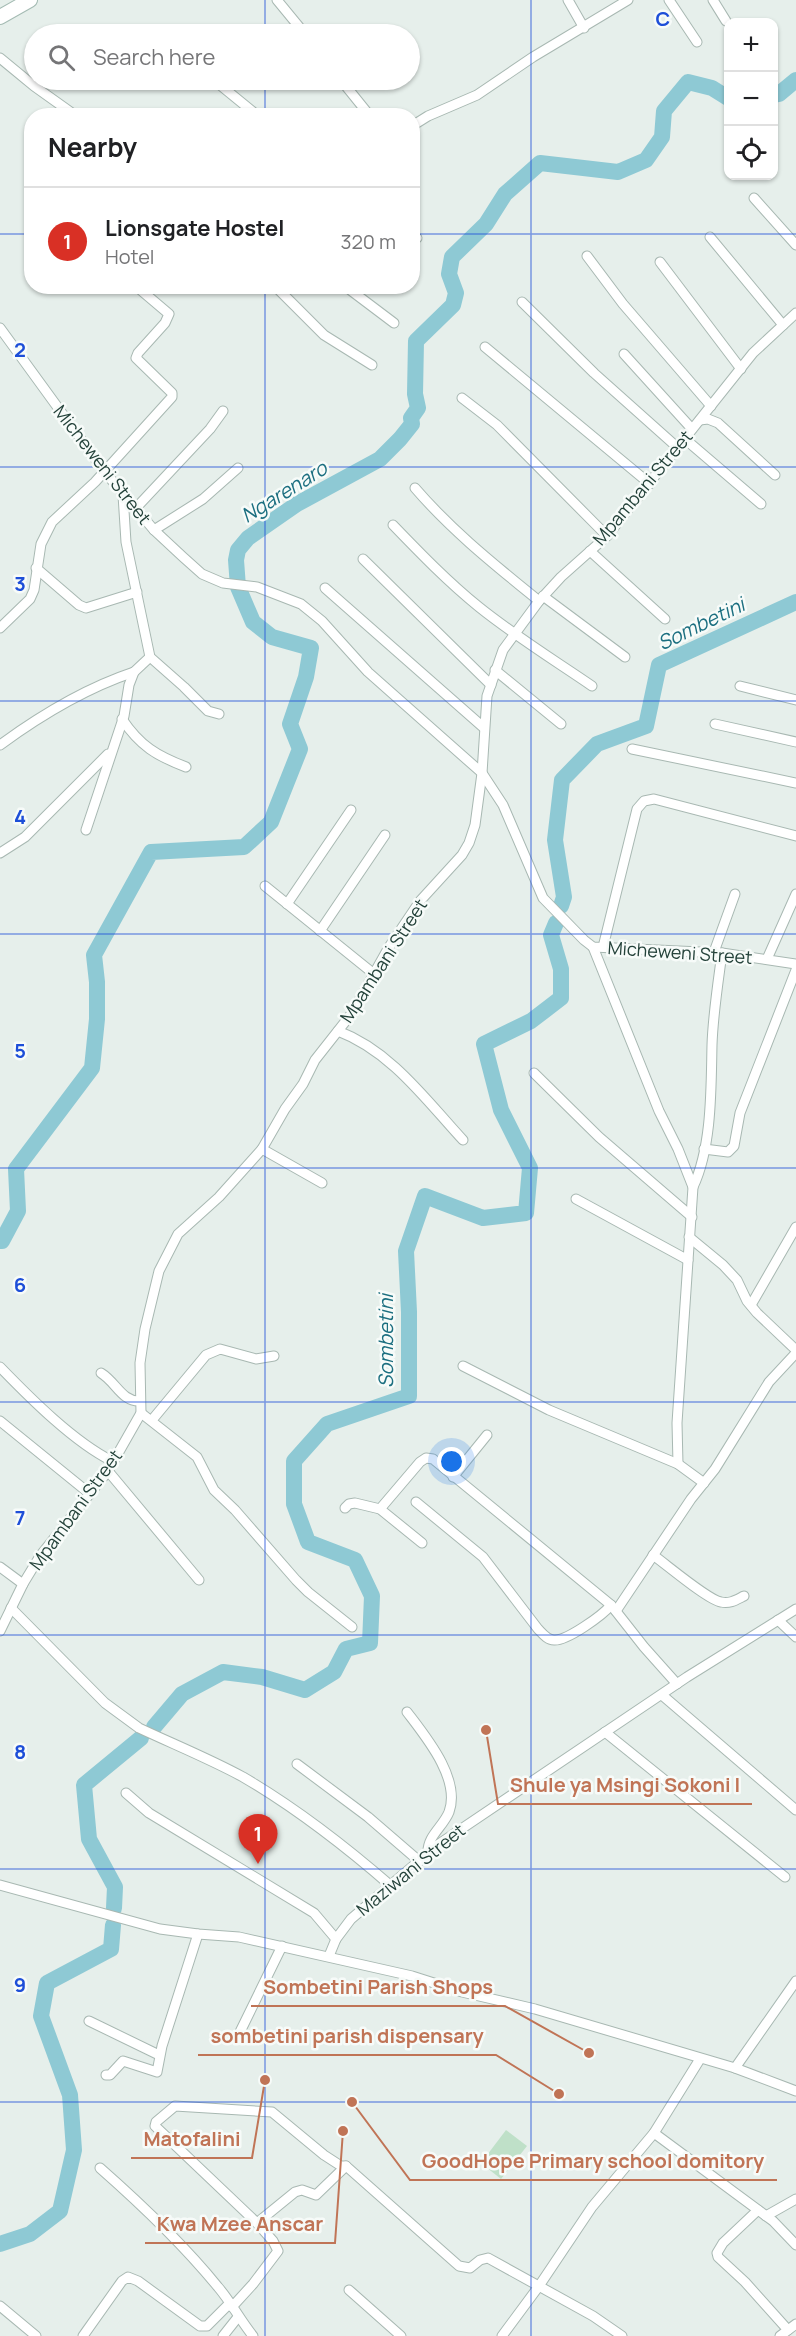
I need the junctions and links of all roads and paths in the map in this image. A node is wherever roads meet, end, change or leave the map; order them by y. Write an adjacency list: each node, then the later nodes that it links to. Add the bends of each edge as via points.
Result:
1 (30, 0): 7 (street)
2 (278, 0): 9 (street)
3 (568, 0): 10 (street)
4 (669, 0): 11 (street)
5 (713, 0): 8 (street)
6 (623, 1): 10 (street)
7 (0, 17)
8 (724, 18)
9 (297, 24)
10 (584, 28): 20 (street, via 532,57 477,95)
11 (697, 42)
12 (0, 58): 13 (street)
13 (24, 78)
14 (40, 90): 17 (street)
15 (226, 90): 18 (street)
16 (349, 90): 19 (street)
17 (65, 108)
18 (248, 108)
19 (364, 108)
20 (420, 121)
21 (754, 198): 23 (street)
22 (710, 237): 32 (street)
23 (796, 245)
24 (587, 256): 39 (street)
25 (660, 262): 37 (street)
26 (145, 294): 46 (street, via 169,314 136,358 172,396)
27 (283, 294): 36 (street, via 324,335)
28 (356, 294): 31 (street)
29 (522, 302): 44 (street)
30 (796, 313): 32 (street, Mpambani Street)
31 (394, 323)
32 (783, 325): 37 (street, Mpambani Street)
33 (0, 328): 46 (street, Micheweni Street)
34 (485, 347): 48 (street)
35 (624, 354): 42 (street)
36 (372, 365)
37 (741, 369): 39 (street, Mpambani Street)
38 (462, 398): 55 (street, via 497,425)
39 (711, 406): 41 (street, Mpambani Street)
40 (224, 411): 52 (street)
41 (700, 420): 42 (street, Mpambani Street); 47 (street, via 718,423)
42 (693, 429): 43 (street, Mpambani Street)
43 (685, 439): 44 (street, Mpambani Street); 51 (street)
44 (678, 448): 48 (street, Mpambani Street)
45 (238, 468): 54 (street, via 203,499)
46 (104, 471): 50 (street, Micheweni Street); 58 (street, via 52,522 41,544)
47 (775, 476)
48 (650, 484): 55 (street, Mpambani Street)
49 (415, 488): 61 (street, via 469,544)
50 (123, 495): 52 (street, Micheweni Street); 60 (street, via 126,542)
51 (761, 504)
52 (135, 509): 54 (street, Micheweni Street)
53 (393, 525): 64 (street, via 448,580)
54 (154, 530): 83 (street, Micheweni Street, via 202,574 223,583 257,587 301,604 322,621 368,672)
55 (607, 536): 56 (street, Mpambani Street)
56 (590, 551): 61 (street, Mpambani Street); 62 (street)
57 (363, 559): 69 (street)
58 (36, 568): 60 (street, via 86,608); 63 (street, via 30,598)
59 (325, 588): 77 (street)
60 (137, 592): 65 (street)
61 (541, 598): 64 (street, Mpambani Street); 66 (street)
62 (664, 619)
63 (0, 628)
64 (513, 634): 67 (street, Mpambani Street); 70 (street)
65 (150, 657): 68 (street); 73 (street, via 208,711)
66 (625, 657)
67 (495, 670): 69 (street, Mpambani Street); 75 (street)
68 (134, 672): 74 (street); 79 (street, via 58,706)
69 (490, 685): 77 (street, Mpambani Street)
70 (592, 686)
71 (740, 686): 72 (street)
72 (796, 700)
73 (219, 714)
74 (122, 719): 81 (street); 82 (street, via 147,748)
75 (561, 724)
76 (715, 724): 78 (street)
77 (483, 727): 83 (street, Mpambani Street)
78 (796, 742)
79 (0, 745)
80 (632, 749): 84 (street)
81 (111, 751): 86 (street); 89 (street, via 25,837)
82 (186, 767)
83 (482, 773): 95 (street, Micheweni Street, via 503,805 543,898 584,940); 100 (street, Mpambani Street, via 469,843 420,901)
84 (796, 783)
85 (351, 810): 93 (street)
86 (86, 830)
87 (385, 835): 94 (street)
88 (796, 836): 95 (street, via 654,799 644,801 637,809)
89 (0, 853)
90 (265, 886): 93 (street)
91 (735, 894): 96 (street)
92 (795, 898): 97 (street)
93 (287, 904): 94 (street)
94 (320, 931): 100 (street)
95 (598, 946): 96 (street, Micheweni Street); 107 (street, via 659,1111)
96 (718, 952): 97 (street, Micheweni Street); 105 (street)
97 (767, 959): 98 (street, Micheweni Street)
98 (796, 964)
99 (796, 970): 105 (street, via 740,1113 734,1146 728,1152)
100 (374, 974): 101 (street, Mpambani Street)
101 (338, 1031): 103 (street, via 367,1044 390,1062); 104 (street, Mpambani Street, via 315,1060)
102 (534, 1073): 109 (street, via 599,1137)
103 (463, 1140)
104 (262, 1149): 106 (street); 119 (street, Mpambani Street, via 219,1197 178,1234 166,1255 154,1286 145,1329)
105 (704, 1149): 107 (street, via 700,1173)
106 (322, 1184)
107 (693, 1186): 109 (street)
108 (576, 1199): 112 (street)
109 (692, 1217): 111 (street)
110 (796, 1227): 113 (street)
111 (689, 1237): 112 (street); 113 (street, via 730,1272)
112 (688, 1260): 125 (street)
113 (751, 1305): 114 (street)
114 (796, 1352): 128 (street, via 769,1382)
115 (274, 1356): 122 (street, via 256,1359 220,1349 206,1355)
116 (463, 1366): 125 (street, via 549,1410)
117 (0, 1367): 124 (street, via 75,1437)
118 (101, 1373): 119 (street, via 123,1395)
119 (140, 1401): 120 (street, Mpambani Street)
120 (141, 1413): 122 (street); 124 (street, Mpambani Street)
121 (0, 1420): 129 (street)
122 (152, 1420): 143 (street, via 197,1457 214,1490 308,1592)
123 (488, 1435): 127 (street)
124 (112, 1461): 126 (street, Mpambani Street)
125 (678, 1464): 128 (street)
126 (108, 1471): 129 (street, Mpambani Street); 136 (street)
127 (453, 1477): 132 (street, via 434,1459 426,1458); 140 (street)
128 (704, 1483): 134 (street)
129 (90, 1494): 137 (street, Mpambani Street, via 40,1556)
130 (416, 1502): 140 (street, via 483,1557 548,1638 564,1637)
131 (345, 1508): 132 (street, via 355,1503)
132 (380, 1509): 133 (street)
133 (422, 1543)
134 (653, 1555): 138 (street, via 720,1602 730,1603); 140 (street)
135 (0, 1567): 137 (street)
136 (199, 1580)
137 (23, 1584): 139 (street, Mpambani Street)
138 (744, 1596)
139 (11, 1608): 144 (street, Mpambani Street); 157 (street, via 84,1683 128,1721 268,1793 352,1852)
140 (614, 1608): 146 (street)
141 (796, 1609): 142 (street, Maziwani Street)
142 (778, 1620): 145 (street); 146 (street, Maziwani Street)
143 (352, 1627)
144 (0, 1631)
145 (796, 1637)
146 (678, 1684): 147 (street, Maziwani Street)
147 (662, 1695): 149 (street, Maziwani Street); 152 (street)
148 (407, 1712): 153 (street, via 429,1741 452,1791 449,1812 431,1838)
149 (605, 1732): 153 (street, Maziwani Street); 155 (street)
150 (297, 1764): 154 (street)
151 (126, 1793): 159 (street, via 149,1813 314,1913)
152 (796, 1810)
153 (428, 1853): 154 (street, Maziwani Street)
154 (419, 1861): 157 (street, Maziwani Street)
155 (785, 1877)
156 (0, 1885): 158 (street, via 160,1929)
157 (391, 1886): 159 (street, Maziwani Street, via 351,1919)
158 (198, 1934): 160 (street); 165 (street)
159 (336, 1939): 161 (street, Maziwani Street)
160 (282, 1946): 161 (street); 164 (street)
161 (329, 1956): 166 (street, via 534,2009)
162 (796, 1981): 167 (street)
163 (89, 2021): 165 (street)
164 (239, 2034)
165 (159, 2055): 168 (street, via 157,2072 123,2061 110,2075)
166 (700, 2059): 167 (street); 170 (street)
167 (735, 2068): 169 (street)
168 (106, 2074)
169 (796, 2091)
170 (654, 2133): 174 (street); 178 (street, via 592,2207)
171 (346, 2166): 176 (street, via 316,2194 295,2192); 176 (street, via 324,2155 272,2112 178,2106 156,2122 155,2126); 178 (street, via 459,2266 470,2268 488,2258)
172 (100, 2168): 180 (street, via 178,2242)
173 (796, 2199): 175 (street)
174 (758, 2210): 175 (street); 184 (street, via 717,2253)
175 (766, 2216): 177 (street)
176 (257, 2223): 180 (street, via 273,2241 277,2253)
177 (796, 2245)
178 (539, 2286): 190 (street); 191 (street)
179 (349, 2290): 189 (street)
180 (231, 2305): 182 (street); 186 (street, via 207,2326 200,2326 128,2277)
181 (0, 2306): 185 (street)
182 (238, 2317): 187 (street); 188 (street)
183 (796, 2324): 184 (street)
184 (784, 2333)
185 (36, 2336)
186 (83, 2336)
187 (223, 2336)
188 (253, 2336)
189 (402, 2336)
190 (502, 2336)
191 (622, 2336)

